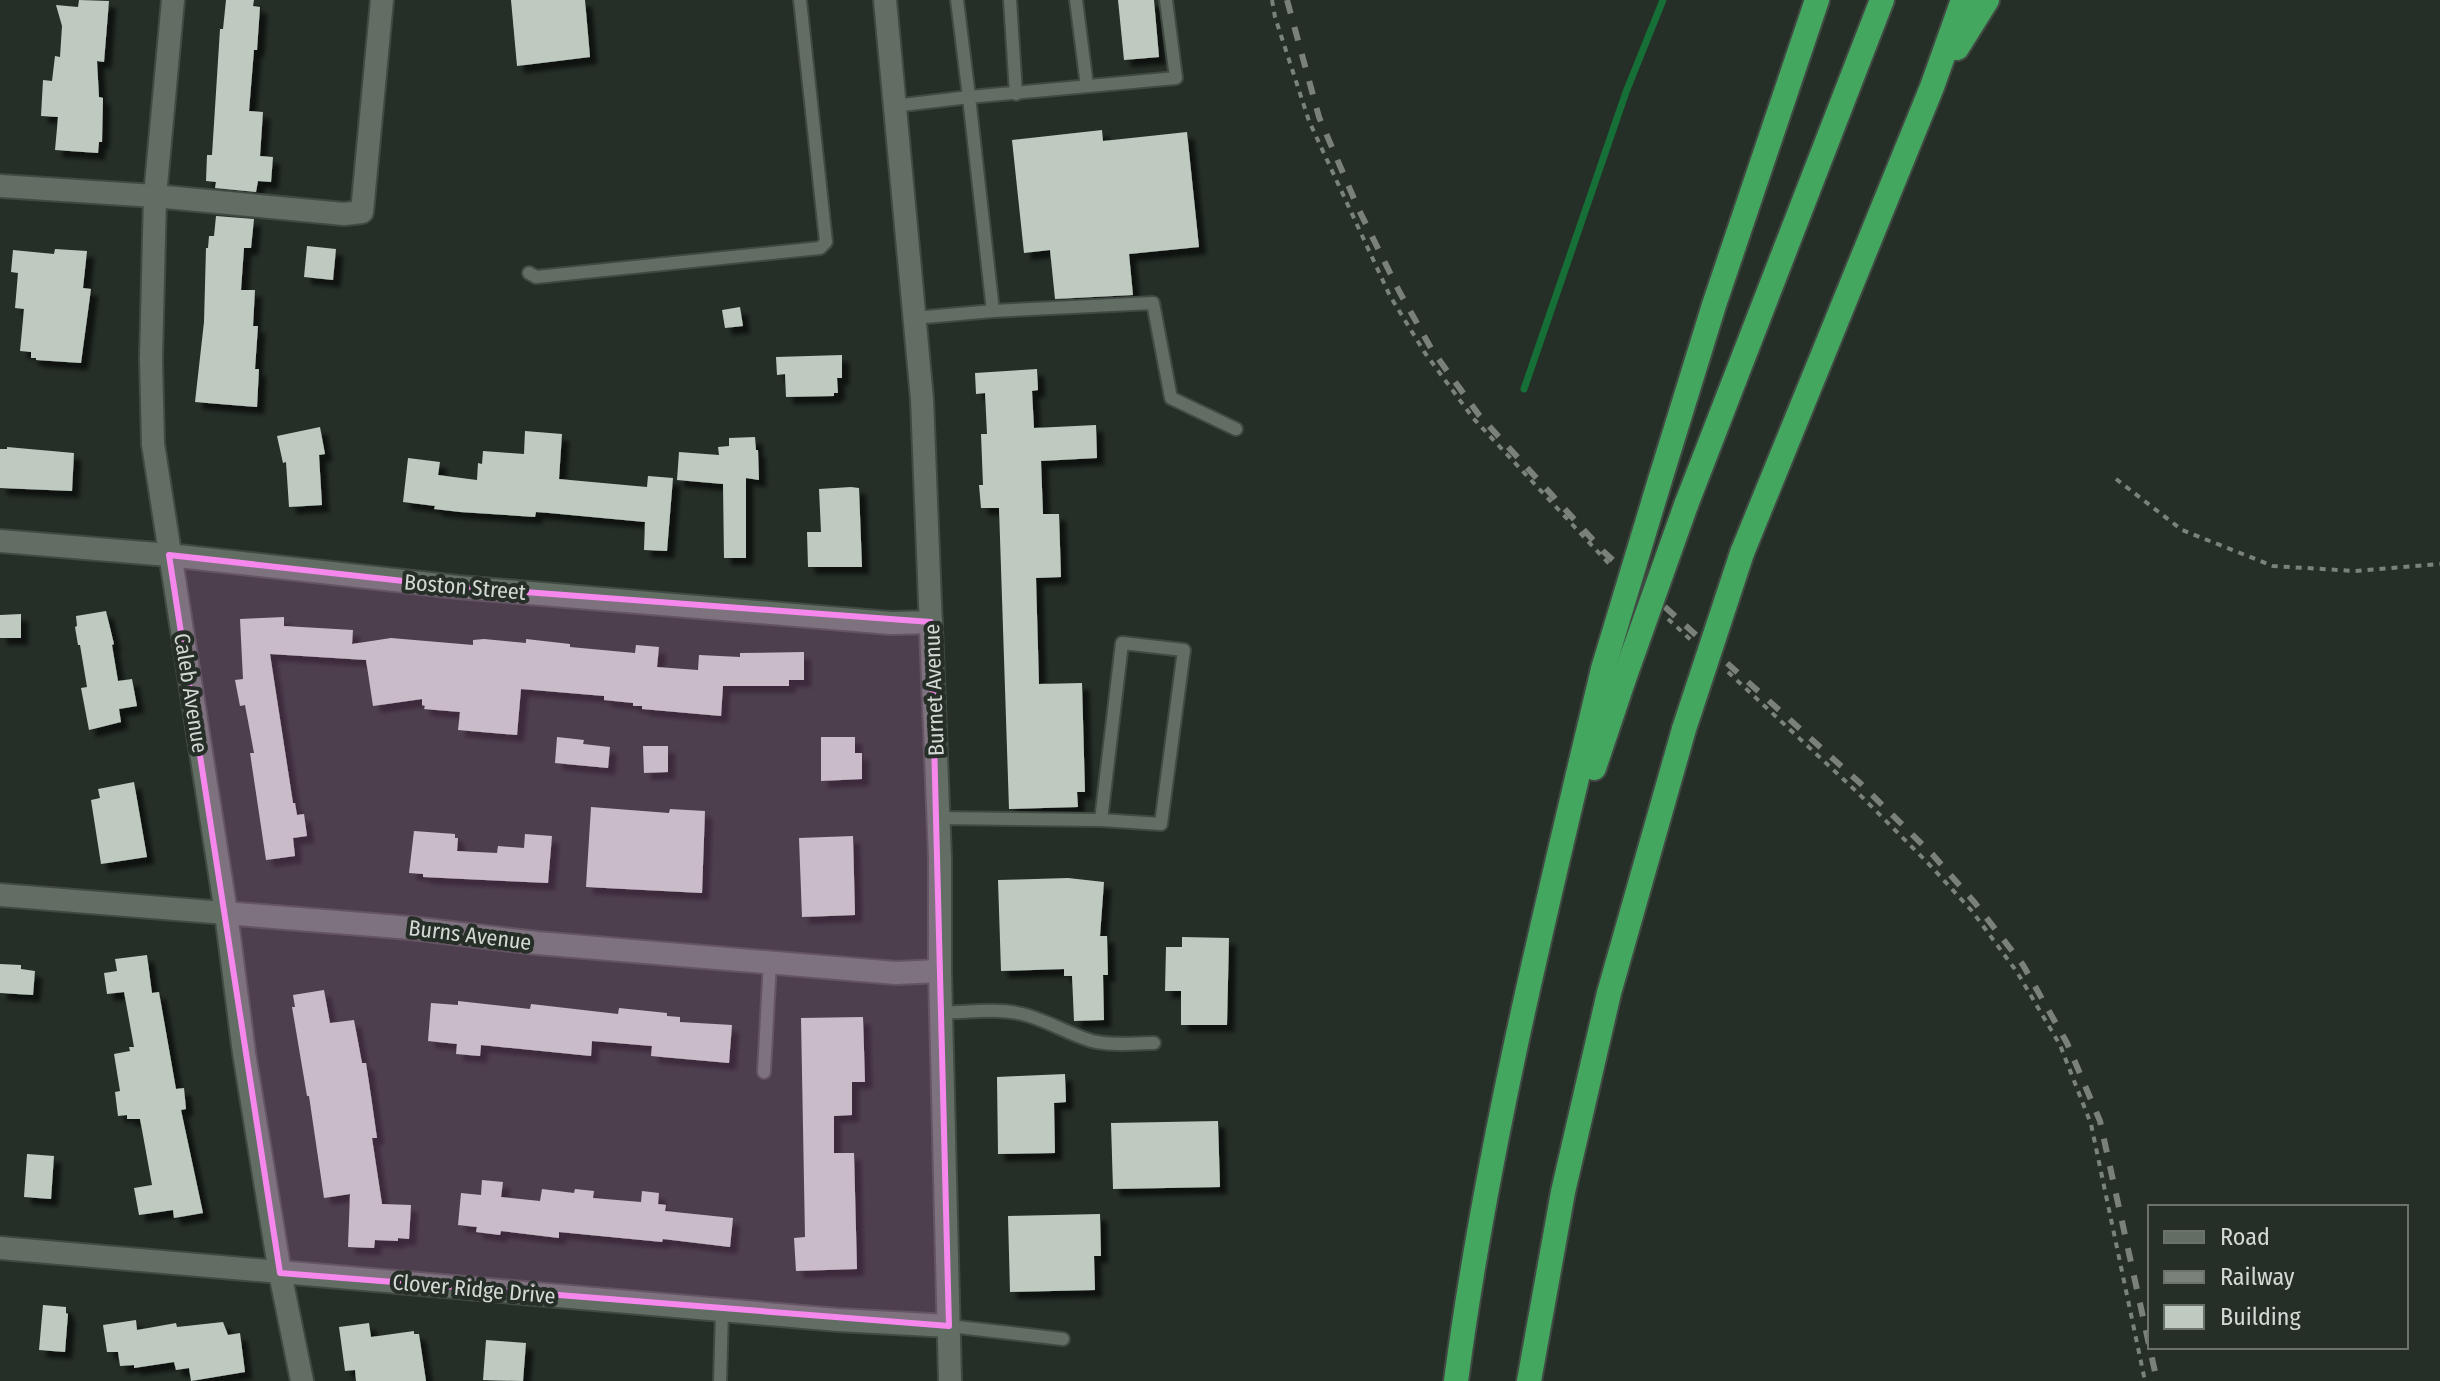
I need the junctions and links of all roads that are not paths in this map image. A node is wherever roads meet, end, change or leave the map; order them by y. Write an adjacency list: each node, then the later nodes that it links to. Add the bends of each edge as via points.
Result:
1 (173, 0): 19 (street, Caleb Avenue)
2 (382, 0): 19 (street, via 362,212)
3 (800, 0): 20 (lane, via 826,242 820,248 536,277)
4 (885, 0): 17 (street, Burnet Avenue)
5 (957, 0): 16 (lane)
6 (1010, 0): 15 (lane)
7 (1076, 0): 13 (lane)
8 (1166, 0): 13 (lane, via 1176,78)
9 (1817, 0): 27 (highway, bridge, via 1660,480)
10 (1882, 0): 27 (highway, bridge, via 1686,505)
11 (1963, 0): 14 (highway)
12 (1987, 0): 14 (highway)
13 (1087, 86): 15 (lane)
14 (1932, 87): 46 (highway, bridge, via 1742,553 1684,729 1609,993 1563,1192)
15 (1016, 94): 16 (lane)
16 (969, 97): 17 (lane); 21 (lane)
17 (894, 106): 22 (street, Burnet Avenue)
18 (0, 186): 19 (street)
19 (155, 196): 25 (street, Caleb Avenue, via 153,444)
20 (529, 273)
21 (993, 311): 22 (lane); 23 (lane, via 1153,303 1171,398)
22 (914, 318): 26 (street, Burnet Avenue)
23 (1236, 429)
24 (0, 541): 25 (street, Boston Street)
25 (169, 555): 26 (street, Boston Street, via 473,588); 31 (street, Caleb Avenue)
26 (931, 622): 28 (street, Burnet Avenue)
27 (1614, 672): 45 (highway, via 1548,902 1489,1171)
28 (939, 818): 29 (lane); 33 (street, Burnet Avenue)
29 (1101, 820): 29 (lane, via 1161,824 1184,650 1122,643)
30 (0, 895): 31 (street, Burns Avenue)
31 (226, 913): 32 (street, Burns Avenue); 38 (street, Caleb Avenue)
32 (770, 962): 33 (street, Burns Avenue, via 896,973); 36 (lane)
33 (940, 971): 34 (street, Burnet Avenue)
34 (942, 1013): 35 (lane, via 1019,1013 1095,1042); 40 (street, Burnet Avenue)
35 (1154, 1043)
36 (764, 1072)
37 (0, 1248): 38 (street, Clover Ridge Drive)
38 (280, 1273): 39 (street, Clover Ridge Drive); 42 (street, Caleb Avenue)
39 (722, 1310): 40 (street, Clover Ridge Drive); 43 (lane)
40 (949, 1326): 41 (lane); 44 (street, Burnet Avenue)
41 (1063, 1339)
42 (302, 1381)
43 (720, 1381)
44 (950, 1381)
45 (1456, 1381)
46 (1529, 1381)

